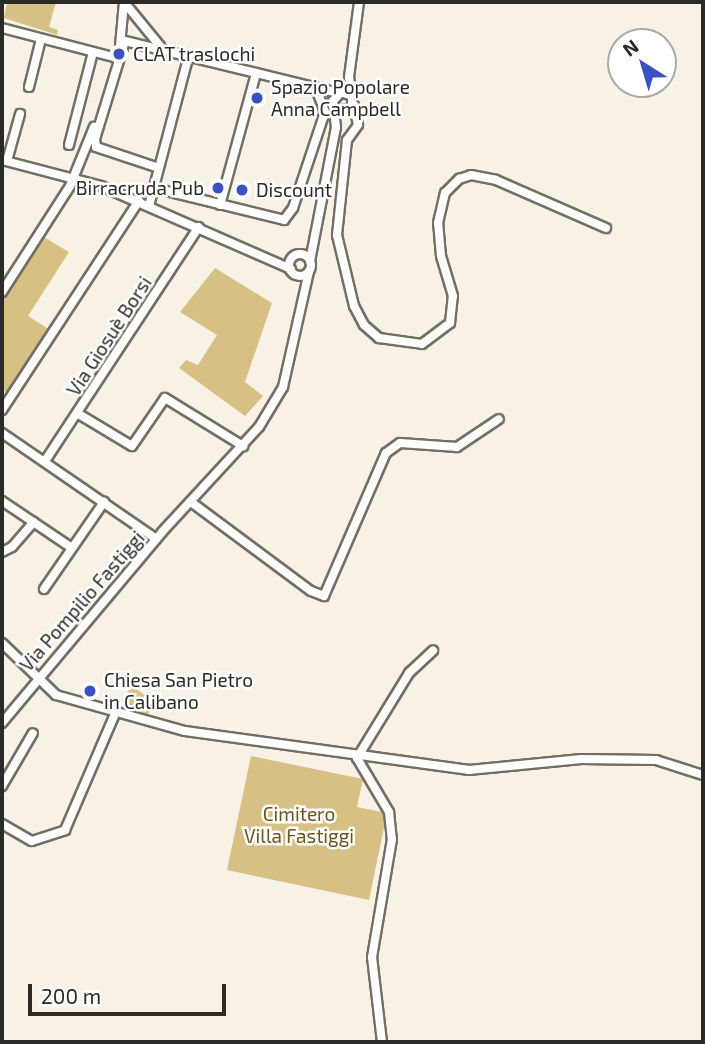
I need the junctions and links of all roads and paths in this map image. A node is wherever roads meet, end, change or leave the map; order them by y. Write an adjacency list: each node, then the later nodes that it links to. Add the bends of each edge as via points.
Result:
1 (124, 2): 5 (street); 6 (street)
2 (359, 2): 11 (street)
3 (2, 28): 4 (street)
4 (41, 38): 7 (street); 12 (street)
5 (120, 46): 6 (street, via 131,40); 9 (street)
6 (160, 46): 8 (street)
7 (93, 52): 9 (street); 18 (street)
8 (190, 55): 10 (street); 20 (street)
9 (117, 58): 16 (street)
10 (256, 73): 13 (street); 24 (street)
11 (349, 77): 14 (street); 15 (street)
12 (29, 87)
13 (316, 88): 14 (street); 24 (street, via 325,112 293,208 281,221)
14 (340, 93): 15 (street); 15 (street, via 333,101)
15 (347, 107): 27 (street, via 359,121 347,140 337,235 354,306 363,325 379,338 422,344 450,323 453,296 441,256 438,223 445,193 459,179 496,180); 30 (street, Via Pompilio Fastiggi, via 336,127)
16 (102, 111): 20 (street, via 95,139 103,153); 21 (street)
17 (20, 114): 19 (street)
18 (69, 145)
19 (5, 161): 21 (street)
20 (159, 168): 22 (street)
21 (73, 178): 23 (street); 33 (street)
22 (154, 188): 24 (street); 25 (street)
23 (139, 201): 25 (street); 35 (street)
24 (220, 205)
25 (149, 206): 26 (street)
26 (199, 227): 28 (street); 36 (street, Via Giosuè Borsi)
27 (606, 228)
28 (271, 258): 29 (street); 31 (street)
29 (293, 258): 30 (street); 31 (street)
30 (307, 258): 32 (street, Via Pompilio Fastiggi)
31 (294, 272): 32 (street); 34 (street)
32 (309, 272): 34 (street, Via Pompilio Fastiggi)
33 (2, 292)
34 (307, 292): 39 (street, Via Pompilio Fastiggi, via 283,387)
35 (2, 410)
36 (77, 413): 39 (street, via 132,446 165,398); 40 (street, Via Giosuè Borsi)
37 (499, 419): 43 (street, via 457,447 400,443 386,453 324,596 311,592)
38 (2, 433): 40 (street)
39 (243, 446): 43 (street, Via Pompilio Fastiggi)
40 (46, 461): 42 (street)
41 (2, 501): 44 (street)
42 (103, 502): 45 (street); 46 (street)
43 (191, 502): 45 (street, Via Pompilio Fastiggi)
44 (34, 522): 46 (street); 47 (street)
45 (156, 539): 51 (street, Via Pompilio Fastiggi)
46 (72, 548): 48 (street)
47 (2, 552)
48 (44, 589)
49 (2, 643): 51 (street)
50 (433, 651): 55 (street, via 409,673)
51 (39, 678): 52 (street, via 56,695); 53 (street, Via Pompilio Fastiggi)
52 (115, 714): 55 (street, via 185,732); 58 (street, via 65,830 32,841)
53 (2, 723)
54 (33, 733): 57 (street)
55 (357, 758): 56 (street, via 490,771 581,759 656,760); 59 (street, via 389,812 392,839 372,957)
56 (703, 775)
57 (2, 786)
58 (2, 824)
59 (382, 1042)

